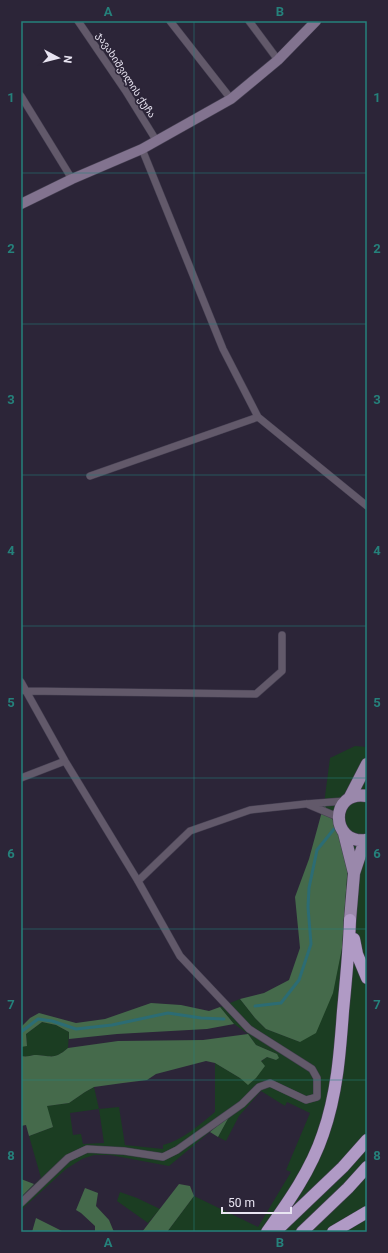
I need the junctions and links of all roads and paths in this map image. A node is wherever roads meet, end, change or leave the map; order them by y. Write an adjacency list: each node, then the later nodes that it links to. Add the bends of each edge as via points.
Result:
1 (78, 21): 8 (street, ჯავახიშვილის ქუჩა)
2 (170, 21): 7 (street)
3 (249, 21): 5 (street)
4 (316, 21): 5 (main road)
5 (278, 60): 7 (main road)
6 (21, 96): 10 (street)
7 (230, 99): 8 (main road)
8 (156, 140): 9 (main road)
9 (142, 149): 10 (main road); 12 (street, via 223,349)
10 (72, 179): 11 (main road)
11 (21, 204)
12 (258, 417): 13 (street); 14 (street)
13 (90, 476)
14 (367, 506)
15 (282, 634): 17 (street, via 282,671 256,694)
16 (21, 682): 17 (street)
17 (25, 691): 18 (street)
18 (65, 761): 20 (street); 28 (street)
19 (367, 764): 22 (main road)
20 (21, 778)
21 (367, 796): 22 (main road, via 360,795)
22 (348, 799): 23 (street); 24 (main road, via 340,809)
23 (305, 804): 24 (street); 28 (street, via 250,810 190,831)
24 (338, 818): 25 (main road)
25 (344, 833): 26 (main road, via 354,839); 27 (main road)
26 (366, 840): 27 (main road)
27 (354, 873): 29 (main road)
28 (138, 881): 33 (street, via 180,956 249,1029 312,1069 317,1078 317,1097 306,1100 270,1083 259,1087 242,1104 178,1150 163,1156 87,1149 68,1158)
29 (350, 920): 30 (highway, via 357,954); 35 (highway, via 337,1078 330,1112 307,1172)
30 (367, 978)
31 (367, 1140): 36 (highway, via 343,1167)
32 (367, 1167): 37 (highway)
33 (21, 1203)
34 (367, 1212): 38 (highway)
35 (267, 1232)
36 (275, 1232)
37 (302, 1232)
38 (333, 1232)

